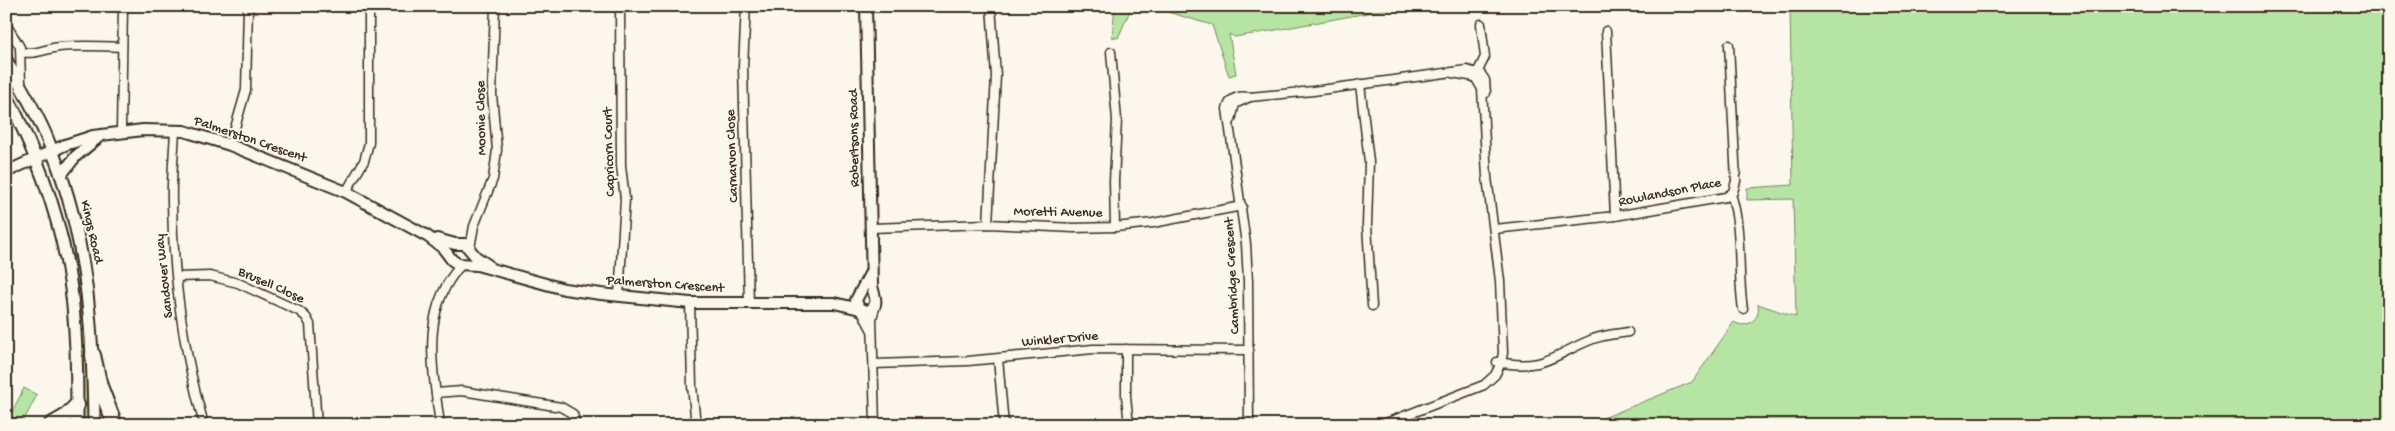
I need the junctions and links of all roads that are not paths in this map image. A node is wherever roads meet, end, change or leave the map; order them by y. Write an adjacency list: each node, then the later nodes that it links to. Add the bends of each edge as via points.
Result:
1 (123, 6): 13 (street)
2 (248, 6): 24 (street, via 246,90)
3 (369, 6): 29 (street, via 369,143 364,161)
4 (495, 6): 34 (street, Moonie Close, via 492,94 496,150 493,179)
5 (620, 6): 48 (street, Capricorn Court, via 625,199)
6 (746, 6): 52 (street, Carnarvon Close, via 743,67)
7 (866, 6): 36 (street, Robertsons Road)
8 (991, 6): 33 (street, via 996,76)
9 (6, 24): 14 (street)
10 (1481, 24): 17 (street, via 1485,51)
11 (1606, 31): 32 (street)
12 (1729, 45): 30 (street, Rowlandson Place, via 1736,181)
13 (122, 47): 14 (street, via 71,46 33,54); 22 (street)
14 (21, 52): 19 (street)
15 (1111, 52): 35 (street, via 1117,120)
16 (6, 60): 19 (main road, Kings Road)
17 (1477, 74): 18 (street, Cambridge Crescent, via 1452,73); 37 (street, via 1484,102)
18 (1360, 84): 31 (street, Cambridge Crescent, via 1250,97 1232,104 1230,126); 53 (street, via 1369,162 1367,225)
19 (21, 85): 25 (main road, Kings Road)
20 (6, 94): 26 (main road)
21 (175, 130): 22 (street, Palmerston Crescent); 24 (street, Palmerston Crescent); 45 (street, Sandover Way, via 172,202)
22 (121, 132): 23 (street, Palmerston Crescent)
23 (102, 134): 25 (street, Palmerston Crescent); 28 (street, via 76,156)
24 (230, 145): 29 (street, Palmerston Crescent)
25 (52, 150): 26 (street, Palmerston Crescent); 28 (main road, Kings Road)
26 (36, 159): 27 (street, Palmerston Crescent); 65 (main road, via 56,215 68,269 75,321)
27 (6, 172)
28 (61, 175): 60 (main road, Kings Road, via 85,271)
29 (346, 192): 38 (street, Palmerston Crescent)
30 (1731, 194): 32 (street, Rowlandson Place); 54 (street, via 1739,234)
31 (1242, 206): 35 (street, Moretti Avenue); 59 (street, Cambridge Crescent)
32 (1615, 216): 37 (street, Rowlandson Place)
33 (988, 224): 35 (street, Moretti Avenue); 36 (street, Moretti Avenue)
34 (474, 226): 39 (street, Moonie Close); 40 (street, Moonie Close)
35 (1115, 227)
36 (871, 228): 43 (street, Robertsons Road)
37 (1494, 229): 62 (street, via 1500,281)
38 (427, 236): 39 (street, Palmerston Crescent); 41 (street, Palmerston Crescent)
39 (456, 244): 40 (street, via 465,244); 41 (street)
40 (470, 250): 42 (street, via 470,258); 44 (street, Palmerston Crescent)
41 (450, 256): 42 (street, via 455,262); 46 (street)
42 (463, 263): 44 (street, Palmerston Crescent); 46 (street)
43 (872, 269): 47 (street, Robertsons Road); 49 (street, Robertsons Road)
44 (497, 270): 48 (street, Palmerston Crescent, via 564,289)
45 (177, 277): 66 (street, Sandover Way, via 186,345); 71 (street, Brusell Close, via 195,275 225,280 304,314 310,324)
46 (449, 278): 64 (street, via 439,297 434,318 430,356)
47 (859, 294): 49 (street, via 869,291); 51 (street, Palmerston Crescent); 55 (street, via 856,303)
48 (619, 296): 50 (street, Palmerston Crescent)
49 (875, 300): 55 (street, via 869,311); 57 (street)
50 (690, 302): 52 (street, Palmerston Crescent); 74 (street)
51 (834, 303): 52 (street, Palmerston Crescent); 55 (street, Palmerston Crescent)
52 (749, 304)
53 (1372, 306)
54 (1743, 309)
55 (860, 310): 57 (street)
56 (1628, 332): 62 (street, via 1596,338 1537,364)
57 (874, 336): 63 (street)
58 (1126, 349): 59 (street, Winkler Drive); 61 (street, Winkler Drive, via 1093,349); 77 (street)
59 (1249, 350): 78 (street, Cambridge Crescent)
60 (93, 355): 69 (main road, Kings Road); 70 (highway, via 100,386)
61 (998, 359): 63 (street, Winkler Drive); 76 (street)
62 (1499, 362): 79 (street, via 1487,378 1462,393)
63 (874, 364): 75 (street)
64 (436, 393): 72 (street); 73 (street, via 462,391 561,407 573,414)
65 (77, 406): 67 (highway, via 65,418); 68 (main road)
66 (202, 417)
67 (51, 425)
68 (77, 425)
69 (94, 425)
70 (115, 425)
71 (317, 425)
72 (440, 425)
73 (576, 425)
74 (696, 425)
75 (875, 425)
76 (1004, 425)
77 (1129, 425)
78 (1249, 425)
79 (1381, 425)

